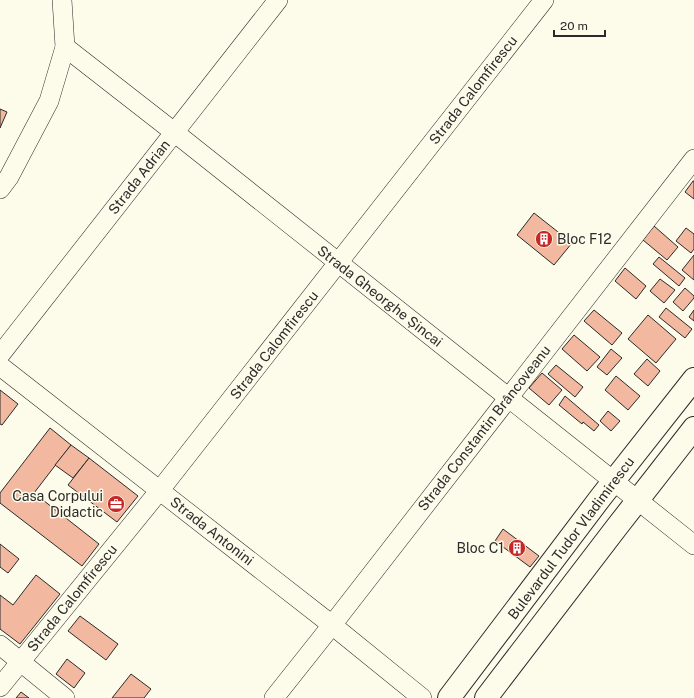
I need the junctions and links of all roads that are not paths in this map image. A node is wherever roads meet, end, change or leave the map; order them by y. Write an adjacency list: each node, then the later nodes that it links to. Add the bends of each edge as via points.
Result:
1 (62, 0): 4 (street)
2 (278, 0): 5 (street, Strada Adrian)
3 (544, 0): 8 (street, Strada Calomfirescu)
4 (65, 47): 5 (street, Strada Gheorghe Șincai); 7 (street, via 49,101 9,177)
5 (174, 132): 8 (street, Strada Gheorghe Șincai); 9 (street, Strada Adrian)
6 (694, 159): 12 (street, Strada Constantin Brâncoveanu)
7 (0, 189)
8 (338, 263): 12 (street, Strada Gheorghe Șincai); 15 (street, Strada Calomfirescu)
9 (0, 355)
10 (0, 366): 15 (street, Strada Antonini)
11 (694, 379): 14 (main road, Bulevardul Tudor Vladimirescu)
12 (508, 398): 14 (street, Strada Gheorghe Șincai); 18 (street, Strada Constantin Brâncoveanu)
13 (694, 428): 16 (main road, Bulevardul Tudor Vladimirescu)
14 (614, 481): 16 (street, Strada Gheorghe Șincai); 25 (main road, Bulevardul Tudor Vladimirescu)
15 (160, 490): 18 (street, Strada Antonini); 20 (street, Strada Calomfirescu)
16 (638, 500): 17 (street, Strada Gheorghe Șincai); 26 (main road, Bulevardul Tudor Vladimirescu)
17 (694, 545)
18 (332, 625): 23 (street, Strada Constantin Brâncoveanu); 24 (street, Strada Antonini)
19 (0, 645): 20 (street)
20 (20, 661): 21 (street, Strada Calomfirescu); 22 (street)
21 (0, 687)
22 (65, 698)
23 (274, 698)
24 (422, 698)
25 (449, 698)
26 (486, 698)

